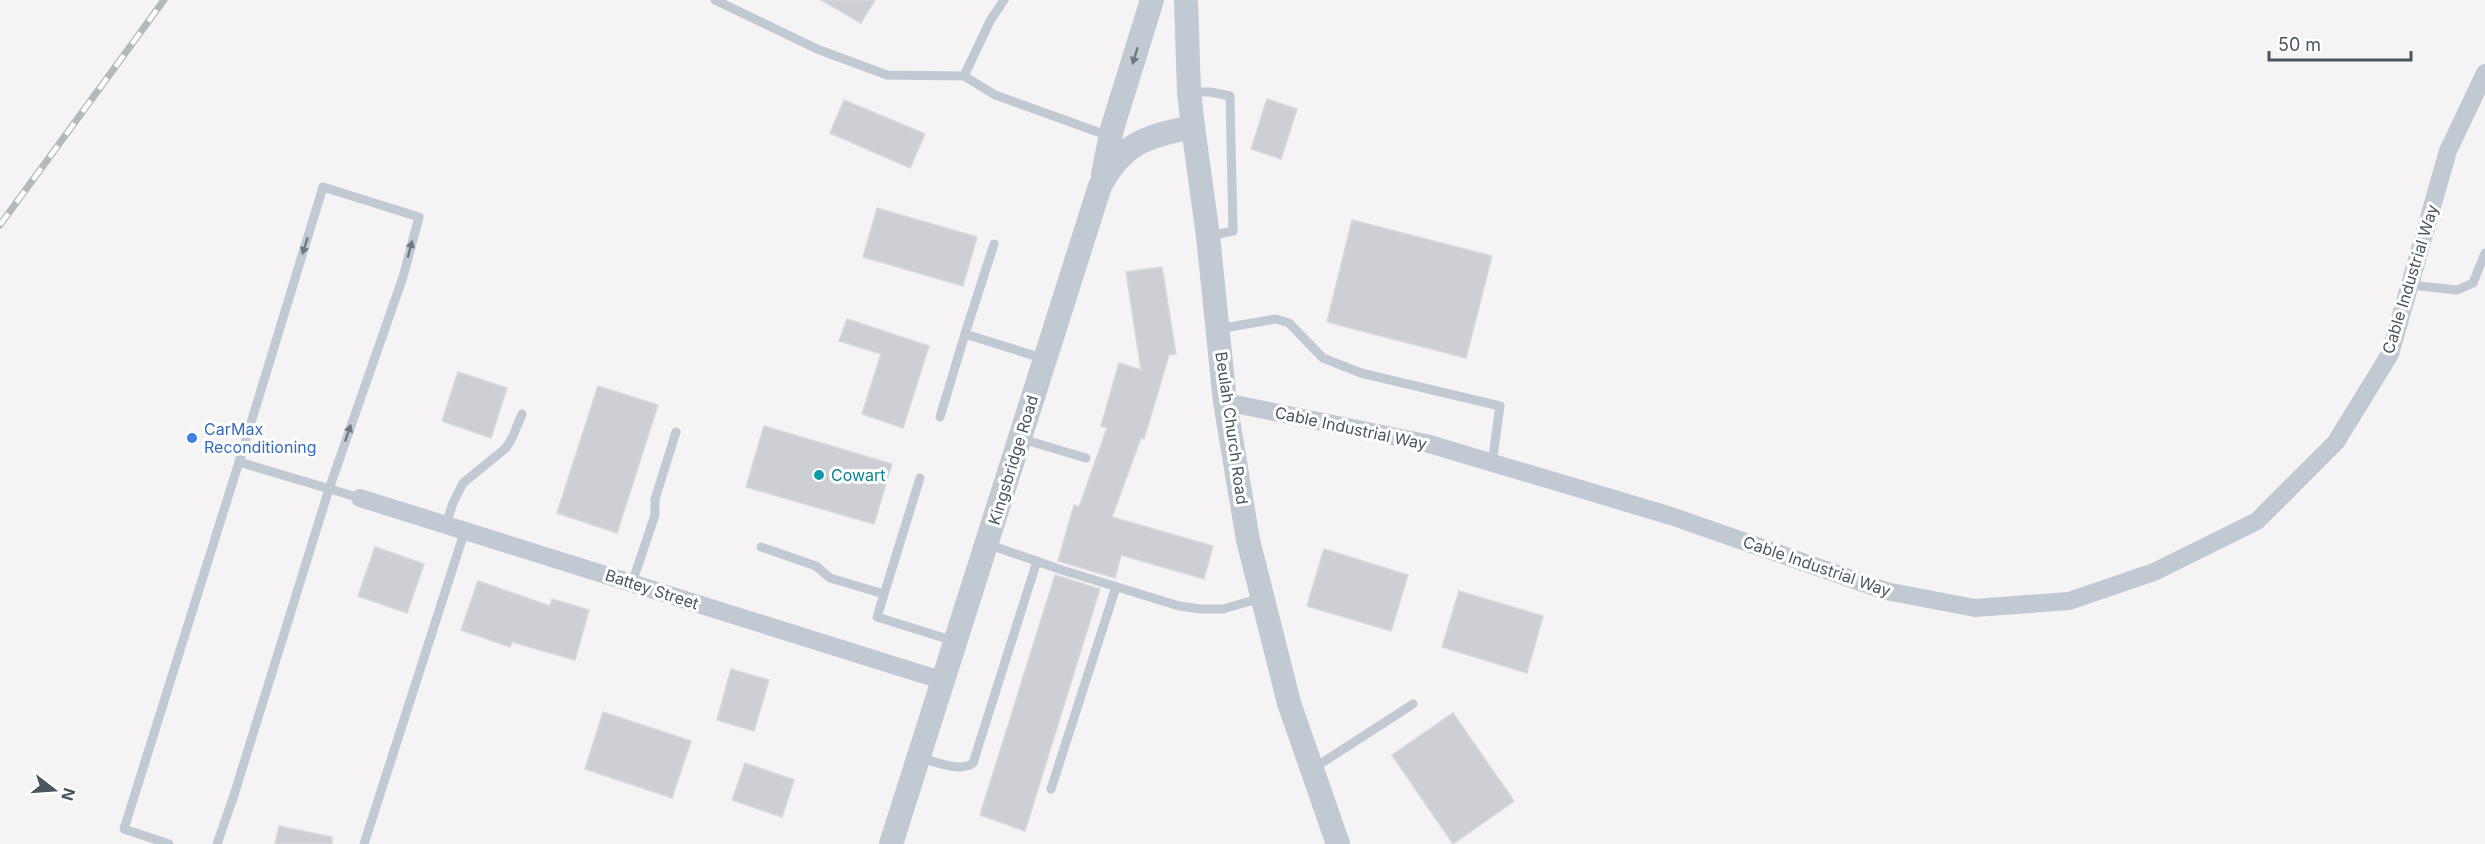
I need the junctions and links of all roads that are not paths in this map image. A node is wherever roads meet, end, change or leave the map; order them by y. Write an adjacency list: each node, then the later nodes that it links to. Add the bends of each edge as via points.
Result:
1 (715, 0): 5 (lane, via 817,49 887,75)
2 (1004, 0): 5 (lane)
3 (1152, 0): 9 (street, one-way to 9)
4 (1186, 0): 7 (street, Beulah Church Road)
5 (964, 76): 9 (lane, via 995,95)
6 (2483, 82): 13 (street, Cable Industrial Way, via 2448,151)
7 (1189, 92): 8 (street, Beulah Church Road); 10 (lane, via 1230,96 1233,231)
8 (1193, 127): 9 (street, Kingsbridge Road); 10 (street, Beulah Church Road)
9 (1124, 140): 16 (street, Kingsbridge Road, via 1122,154 1100,186)
10 (1208, 236): 14 (street, Beulah Church Road)
11 (994, 244): 15 (lane)
12 (2485, 253): 13 (lane, via 2473,283 2457,290)
13 (2410, 285): 24 (street, Cable Industrial Way, via 2390,354 2336,442 2257,521 2154,572 2069,602 1975,608 1886,591 1671,516)
14 (1218, 329): 17 (street, Beulah Church Road); 24 (lane, via 1276,319 1289,323 1323,358 1360,373 1500,406)
15 (965, 334): 16 (lane); 19 (lane)
16 (1045, 358): 21 (street, Kingsbridge Road)
17 (1225, 402): 24 (street, Cable Industrial Way, via 1426,443); 36 (street, Beulah Church Road, via 1248,540)
18 (522, 414): 28 (lane, via 506,448 463,483)
19 (940, 417)
20 (676, 432): 33 (lane, via 655,499 655,515)
21 (1020, 438): 22 (lane); 30 (street, Kingsbridge Road)
22 (1086, 458)
23 (239, 462): 26 (lane); 26 (lane, one-way to 23, via 403,277 419,217 323,187); 43 (lane, via 124,829)
24 (1492, 463)
25 (920, 478): 35 (lane)
26 (329, 489): 27 (lane); 44 (lane)
27 (360, 498): 28 (street, Battey Street)
28 (446, 524): 29 (street, Battey Street)
29 (465, 530): 33 (street, Battey Street); 45 (lane)
30 (987, 544): 32 (lane); 37 (street, Kingsbridge Road)
31 (761, 547): 35 (lane, via 816,566 830,578)
32 (1037, 561): 34 (lane); 40 (lane, via 973,763 961,768)
33 (632, 582): 38 (street, Battey Street)
34 (1116, 587): 36 (lane, via 1201,609 1223,609); 42 (lane)
35 (884, 594): 37 (lane, via 877,617)
36 (1262, 597): 41 (street, Beulah Church Road, via 1288,703)
37 (956, 642): 38 (street, Kingsbridge Road)
38 (944, 681): 40 (street, Kingsbridge Road)
39 (1413, 704): 41 (lane)
40 (920, 757): 46 (street, Kingsbridge Road)
41 (1312, 770): 47 (street, Beulah Church Road)
42 (1051, 789)
43 (169, 844)
44 (217, 844)
45 (364, 844)
46 (891, 844)
47 (1338, 844)

